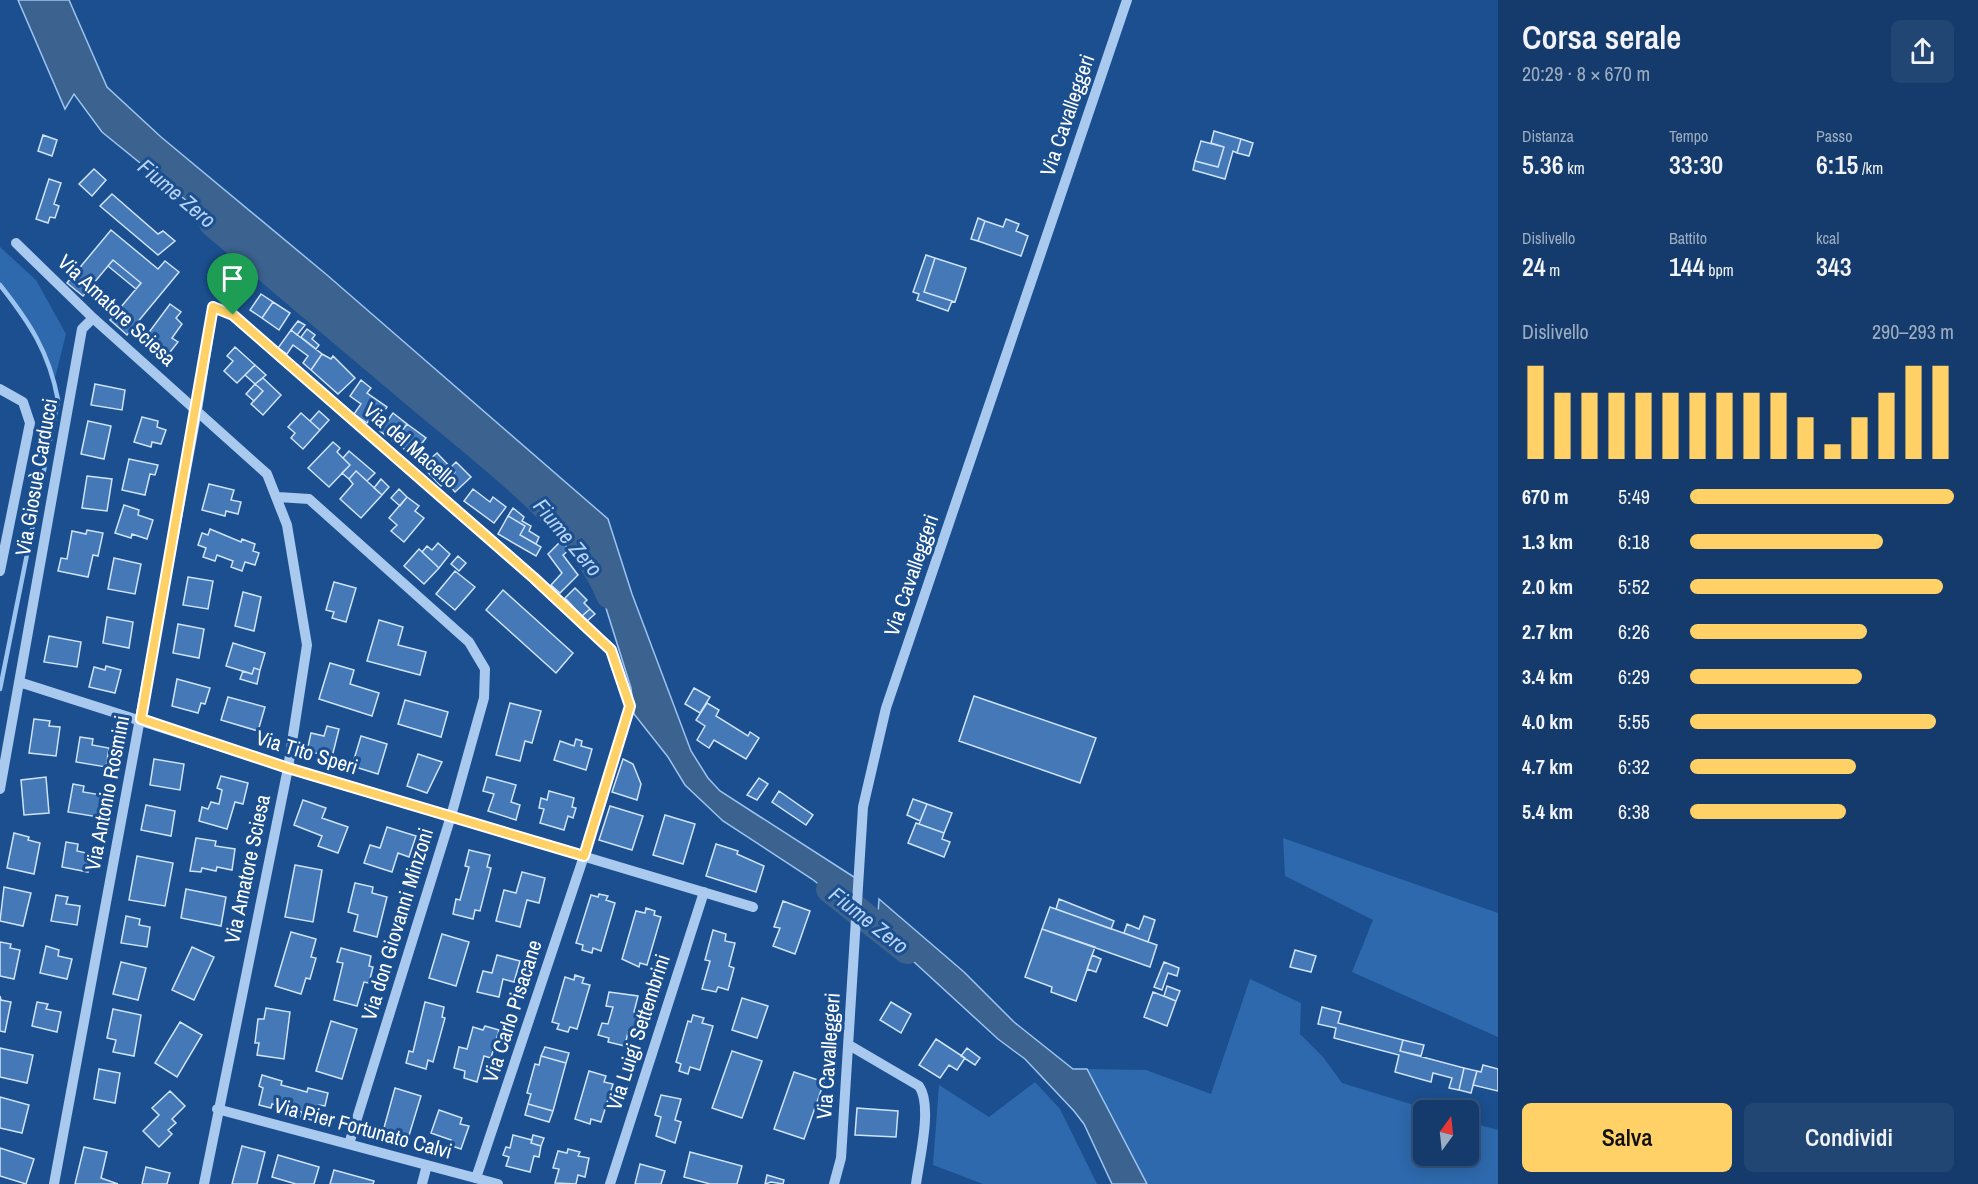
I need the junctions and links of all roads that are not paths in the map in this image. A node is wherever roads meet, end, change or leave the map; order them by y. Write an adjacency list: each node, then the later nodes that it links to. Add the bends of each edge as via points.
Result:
1 (1127, 0): 17 (street, Via Cavalleggeri, via 886,708 863,807)
2 (16, 243): 3 (street, Via Amatore Sciesa)
3 (93, 318): 5 (street, Via Amatore Sciesa); 9 (street, Via Giosuè Carducci, via 82,329)
4 (0, 389): 7 (street, via 23,402 30,423)
5 (197, 410): 6 (street, Via Amatore Sciesa, via 267,474); 10 (street, Via Antonio Rosmini); 14 (street, Via del Macello, via 213,307 233,315 611,650 630,706)
6 (278, 497): 11 (street, Via Amatore Sciesa, via 290,536 307,645); 13 (street, Via don Giovanni Minzoni, via 309,498 469,642 485,669 484,698)
7 (4, 532): 8 (street)
8 (0, 571)
9 (20, 682): 10 (street, Via Tito Speri); 12 (street, Via Giosuè Carducci)
10 (141, 719): 11 (street, Via Tito Speri); 22 (street, Via Antonio Rosmini)
11 (288, 768): 13 (street, Via Tito Speri); 18 (street, Via Amatore Sciesa)
12 (0, 789)
13 (450, 816): 14 (street, Via Tito Speri); 19 (street, Via don Giovanni Minzoni)
14 (584, 856): 15 (street, Via Tito Speri); 21 (street, Via Carlo Pisacane)
15 (704, 892): 16 (street, Via Tito Speri); 26 (street, Via Luigi Settembrini)
16 (753, 907)
17 (849, 1045): 27 (street, Via Cavalleggeri, via 841,1158); 28 (street, via 923,1091 926,1108)
18 (217, 1109): 19 (street, Via Pier Fortunato Calvi); 23 (street, Via Amatore Sciesa)
19 (349, 1144): 20 (street, Via Pier Fortunato Calvi)
20 (427, 1165): 21 (street, Via Pier Fortunato Calvi); 24 (street)
21 (476, 1178): 25 (street, Via Pier Fortunato Calvi)
22 (54, 1184)
23 (204, 1184)
24 (422, 1184)
25 (498, 1184)
26 (610, 1184)
27 (834, 1184)
28 (916, 1184)

